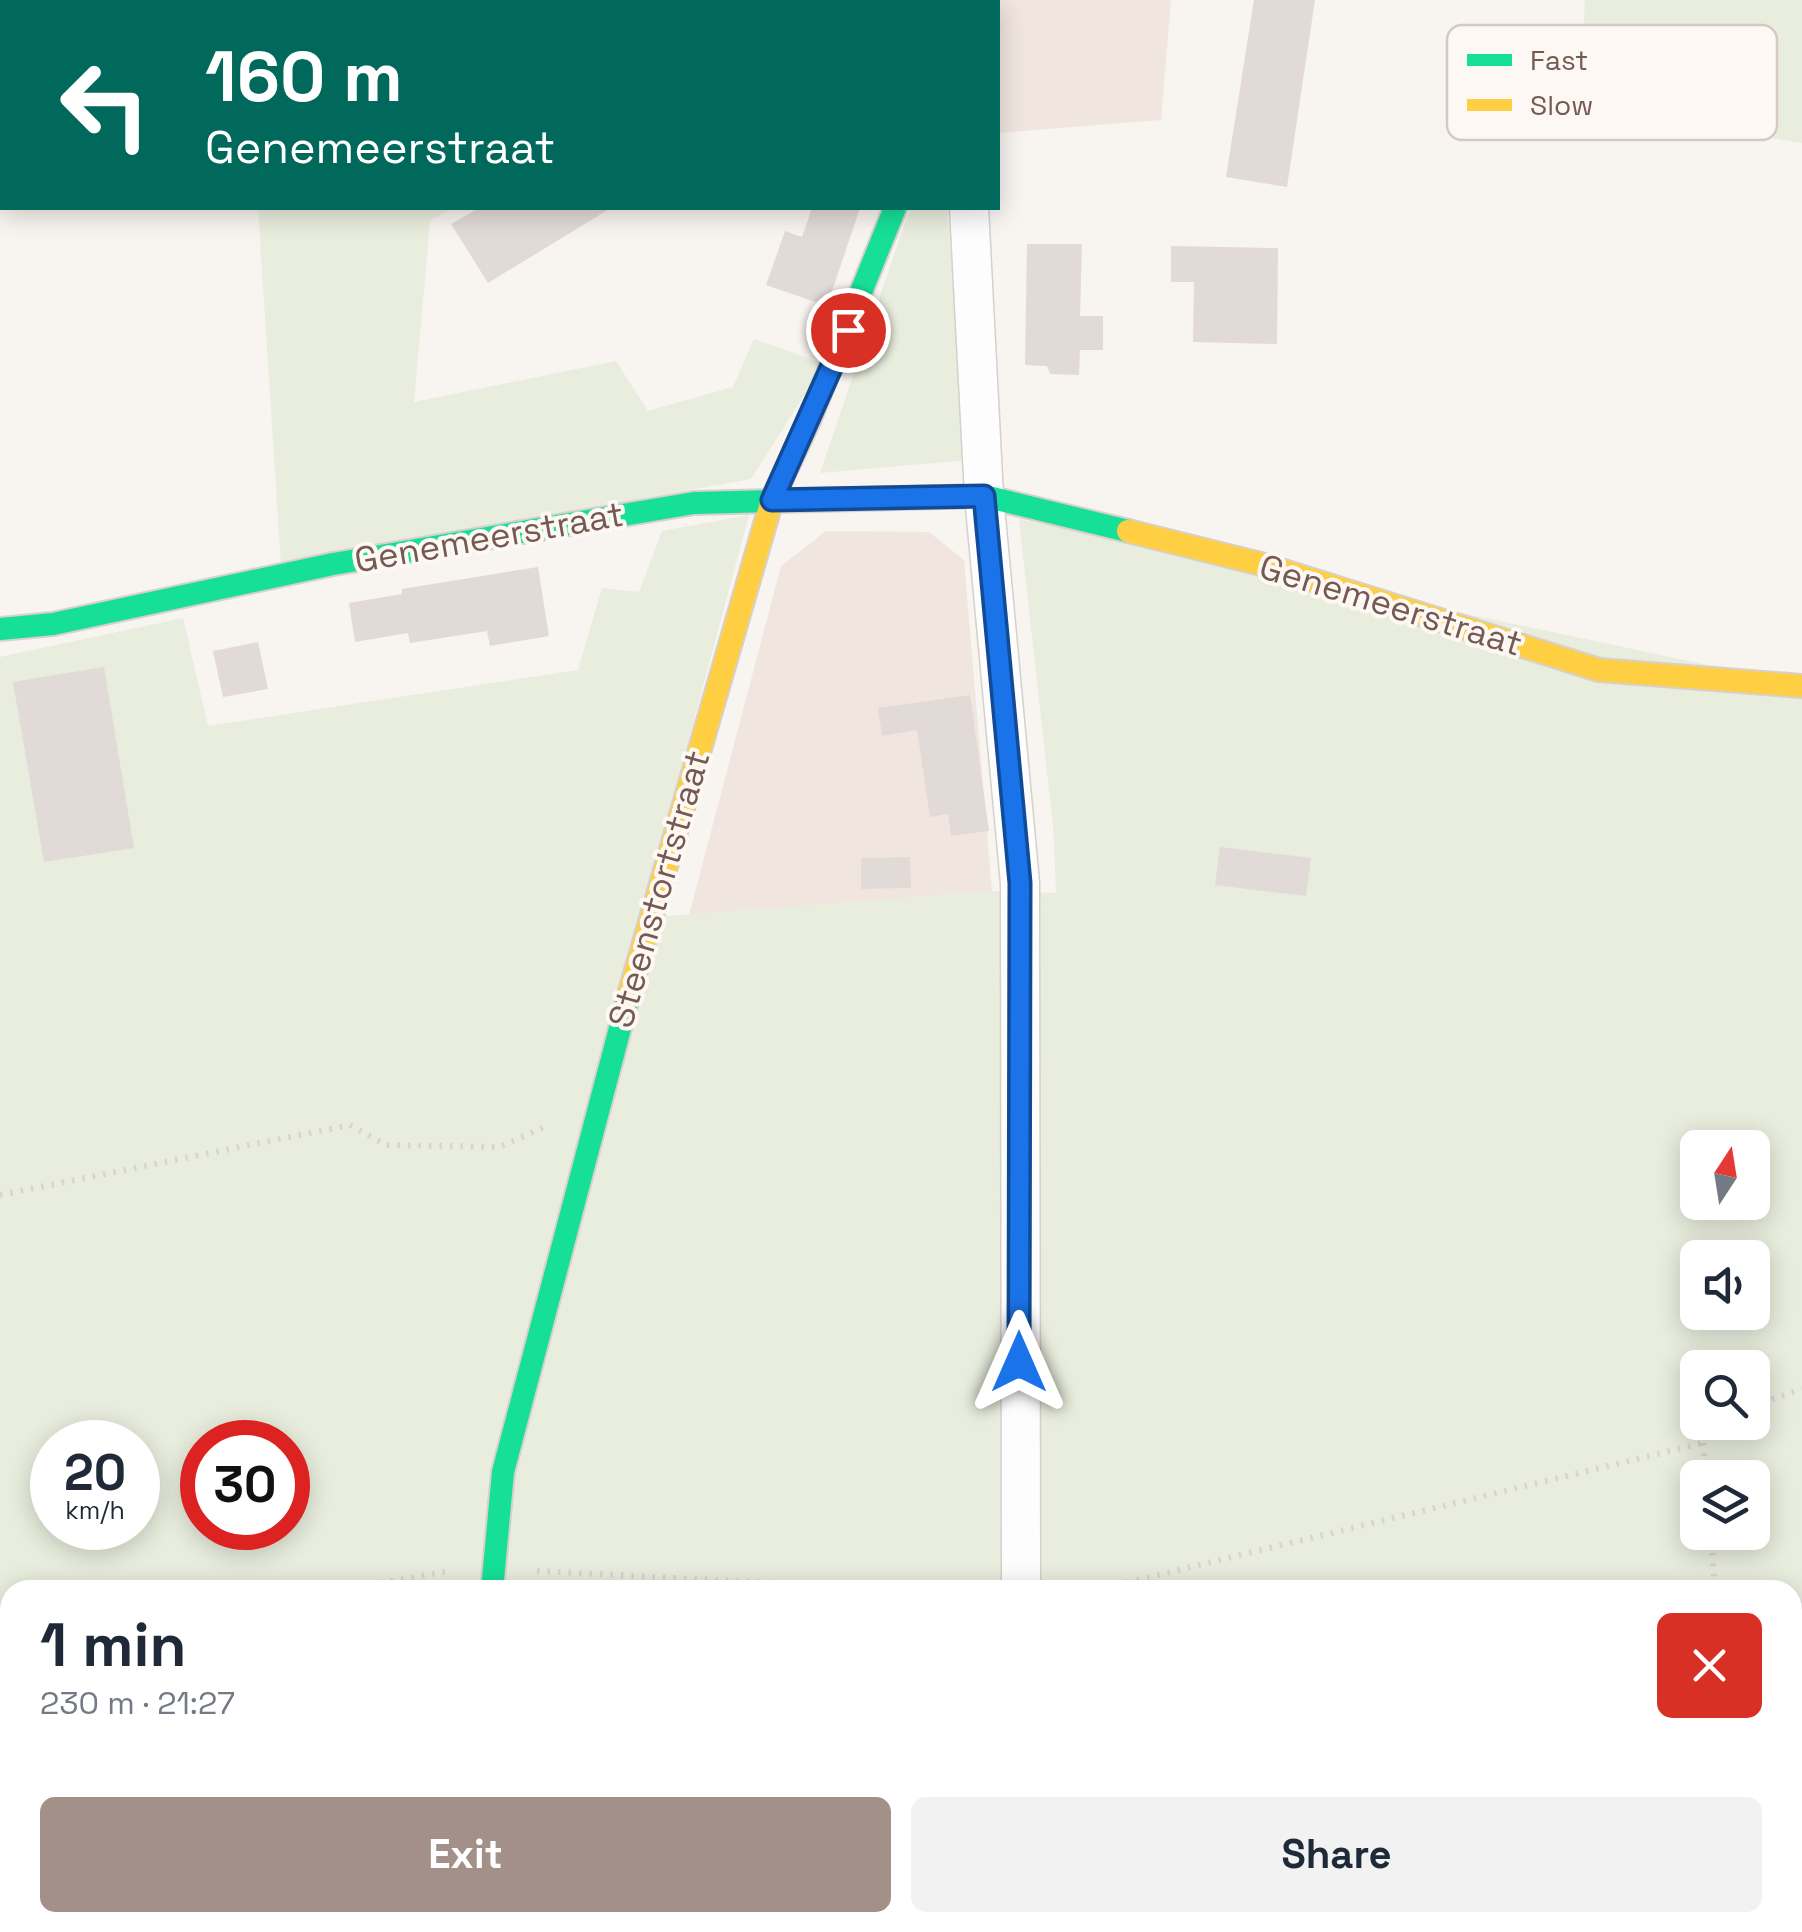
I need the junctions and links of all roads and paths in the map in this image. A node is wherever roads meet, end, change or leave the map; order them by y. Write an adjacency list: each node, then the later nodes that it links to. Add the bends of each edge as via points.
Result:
1 (895, 210): 4 (street, Steenstortstraat)
2 (969, 210): 3 (street)
3 (984, 496): 4 (street, Genemeerstraat); 6 (street, Genemeerstraat, via 1265,564 1599,670); 17 (street, via 1020,883)
4 (772, 500): 5 (street, Genemeerstraat, via 694,502); 7 (street, Steenstortstraat)
5 (0, 629)
6 (1802, 686)
7 (593, 1119): 8 (path, via 552,1123 499,1146 386,1145 350,1124); 16 (street, Steenstortstraat, via 504,1472)
8 (0, 1195)
9 (1802, 1390): 10 (path)
10 (1770, 1400)
11 (1704, 1440): 12 (path)
12 (1703, 1443): 13 (path); 18 (path)
13 (1704, 1460)
14 (1713, 1550): 19 (path)
15 (390, 1580): 16 (path, via 425,1573)
16 (492, 1580)
17 (1020, 1580)
18 (1137, 1580)
19 (1715, 1580)

